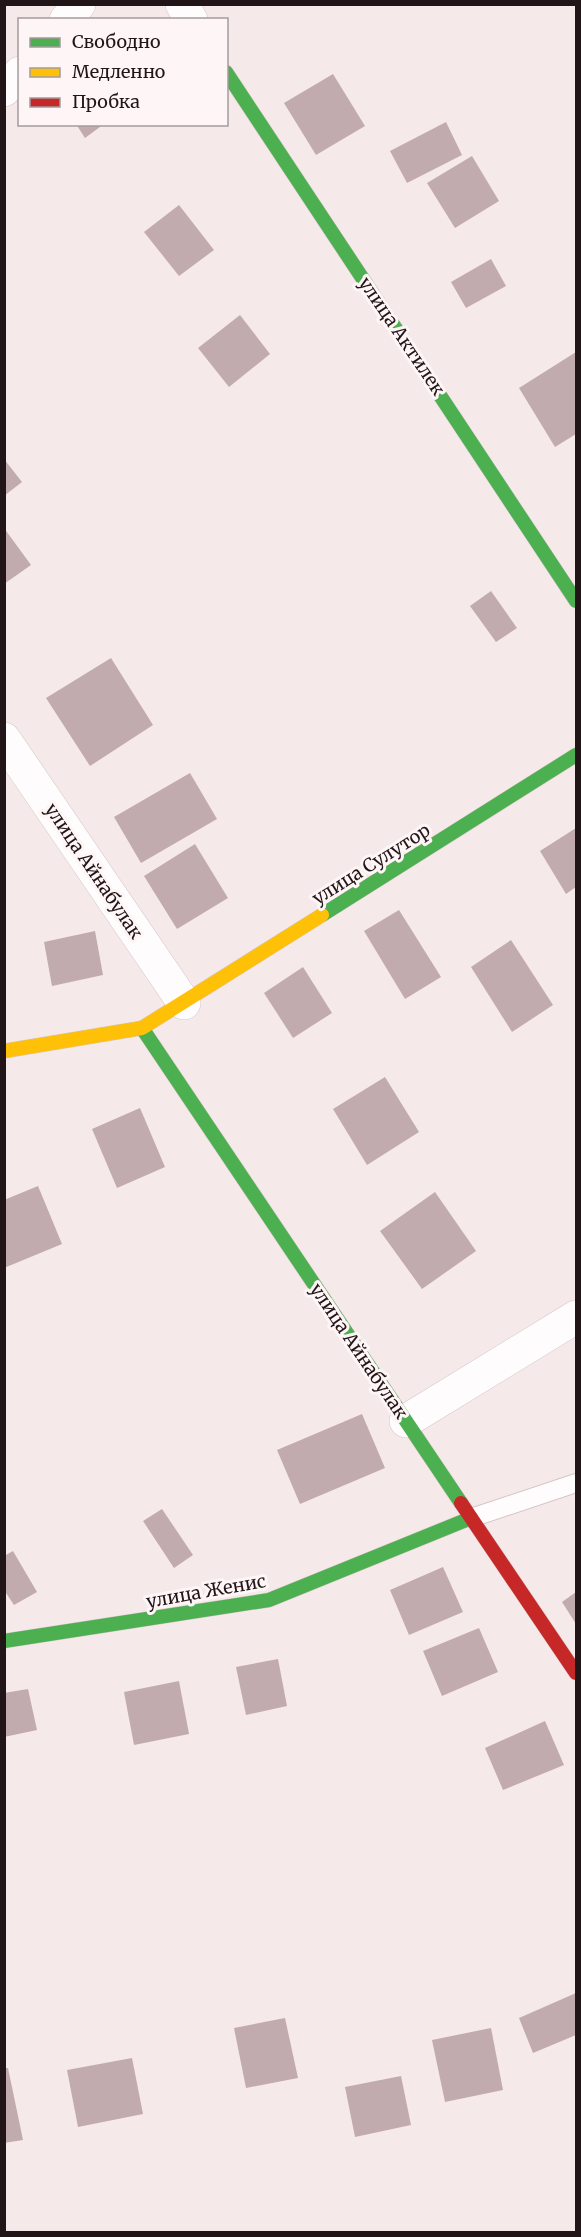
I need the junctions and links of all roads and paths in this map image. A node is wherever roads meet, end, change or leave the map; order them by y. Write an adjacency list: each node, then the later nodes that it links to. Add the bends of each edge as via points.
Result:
1 (79, 4): 3 (street)
2 (182, 4): 4 (street)
3 (68, 18)
4 (191, 18)
5 (18, 75): 7 (street)
6 (228, 75): 8 (street, улица Актилек)
7 (4, 90)
8 (576, 600)
9 (4, 739): 11 (street, улица Айнабулак)
10 (576, 755): 11 (street, улица Сулутор)
11 (184, 1003): 12 (street, улица Сулутор)
12 (142, 1028): 13 (street); 15 (street, улица Айнабулак)
13 (4, 1051)
14 (576, 1317): 15 (street)
15 (406, 1421): 17 (street, улица Айнабулак)
16 (576, 1483): 17 (lane)
17 (471, 1518): 18 (street, улица Женис, via 269,1600); 19 (street, улица Айнабулак)
18 (4, 1641)
19 (576, 1673)

